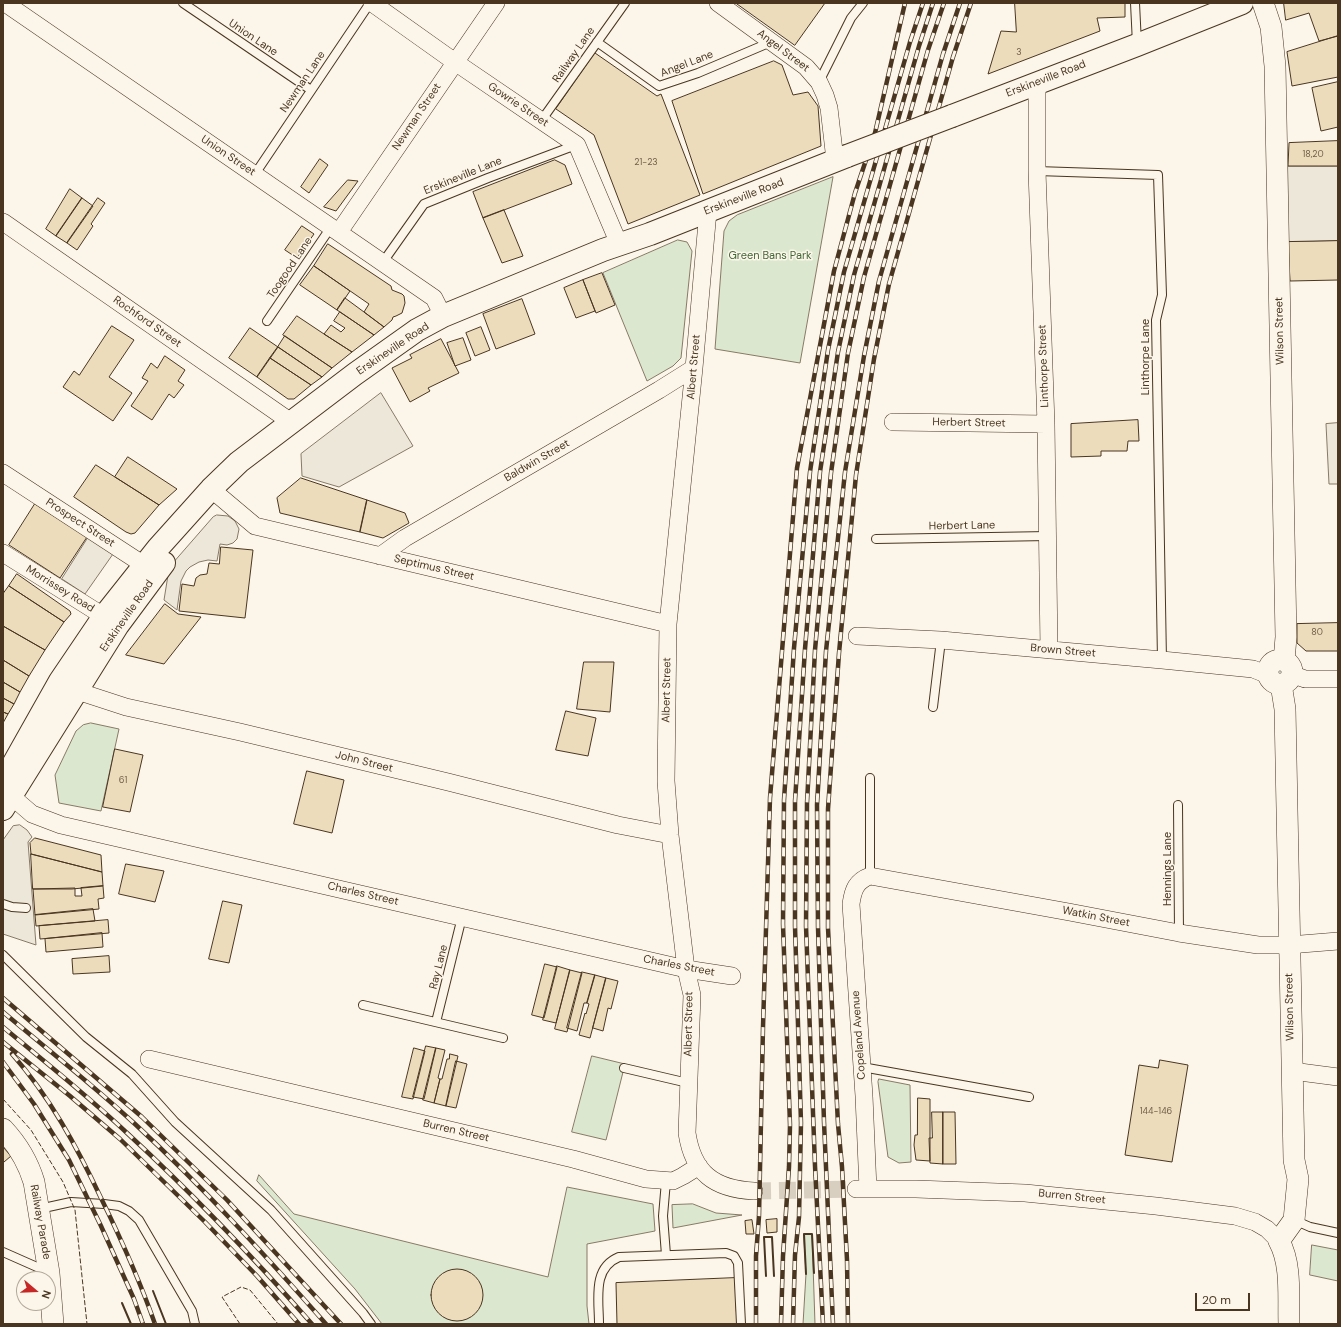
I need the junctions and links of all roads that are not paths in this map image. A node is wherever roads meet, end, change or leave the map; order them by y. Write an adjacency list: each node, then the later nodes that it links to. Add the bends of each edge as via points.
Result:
1 (5, 3): 23 (street, Union Street)
2 (183, 3): 18 (lane, Union Lane)
3 (371, 3): 15 (street, Gowrie Street); 18 (lane, Newman Lane)
4 (496, 3): 15 (street, Newman Street)
5 (625, 3): 12 (lane, Railway Lane)
6 (718, 3): 13 (street, Angel Street)
7 (863, 3): 16 (lane, via 851,18)
8 (1135, 3): 14 (lane)
9 (1242, 3): 11 (main road, Erskineville Road)
10 (1263, 3): 48 (street, Wilson Street, via 1271,27 1276,66 1286,638)
11 (1217, 9): 14 (main road, Erskineville Road)
12 (597, 42): 13 (lane, Angel Lane, via 659,86 698,73); 19 (lane, Railway Lane)
13 (772, 42): 16 (street, Angel Street, via 806,67)
14 (1137, 45): 17 (main road, Erskineville Road)
15 (455, 62): 19 (street, Gowrie Street); 26 (street, Newman Street)
16 (819, 82): 21 (street, Angel Street, via 829,108)
17 (1037, 82): 21 (main road, Erskineville Road, bridge); 22 (street, Linthorpe Street)
18 (311, 90): 23 (lane, Newman Lane)
19 (541, 121): 20 (street, Gowrie Street)
20 (577, 145): 27 (street); 28 (lane, Erskineville Lane, via 424,204)
21 (841, 158): 24 (main road, Erskineville Road)
22 (1037, 171): 34 (street, Linthorpe Street); 47 (lane, Linthorpe Lane, via 1158,175 1162,295 1156,320)
23 (254, 174): 26 (street, Union Street)
24 (708, 211): 27 (main road, Erskineville Road); 31 (street, Albert Street)
25 (3, 222): 32 (street, Rochford Street)
26 (335, 230): 28 (street, Union Street); 30 (lane, Toogood Lane)
27 (619, 244): 29 (main road, Erskineville Road)
28 (383, 262): 29 (street, Union Street, via 434,298)
29 (443, 316): 32 (main road, Erskineville Road, via 417,330)
30 (267, 322)
31 (694, 368): 40 (street, Baldwin Street, via 405,538); 43 (street, Albert Street)
32 (291, 422): 36 (main road, Erskineville Road, via 272,437)
33 (893, 422): 34 (street, Herbert Street)
34 (1046, 424): 37 (street, Linthorpe Street)
35 (3, 473): 41 (street, Prospect Street)
36 (215, 493): 40 (street, Septimus Street, via 255,526); 41 (main road, Erskineville Road, via 189,531)
37 (1048, 536): 38 (lane, Herbert Lane); 46 (street, Linthorpe Street)
38 (876, 538)
39 (3, 553): 42 (street, Morrissey Road)
40 (380, 556): 43 (street, Septimus Street)
41 (150, 570): 42 (main road, Erskineville Road)
42 (111, 621): 50 (main road, Erskineville Road)
43 (668, 624): 55 (street, Albert Street, via 666,781)
44 (857, 636): 45 (street, Brown Street)
45 (941, 640): 46 (street, Brown Street); 51 (lane)
46 (1049, 650): 47 (street, Brown Street)
47 (1162, 660): 48 (street, Brown Street)
48 (1281, 674): 49 (street, Brown Street, via 1304,679); 62 (street, Wilson Street, via 1285,709)
49 (1338, 679)
50 (68, 686): 53 (main road, Erskineville Road); 55 (street, John Street, via 126,707 247,733)
51 (933, 707)
52 (870, 778): 56 (lane)
53 (5, 794): 59 (street, Charles Street, via 32,814 61,825)
54 (1178, 805): 60 (lane, Hennings Lane)
55 (670, 836): 64 (street, Albert Street)
56 (864, 880): 60 (street, Watkin Street, via 1070,912); 70 (street, Copeland Avenue, via 852,893 851,904)
57 (3, 904): 58 (lane)
58 (26, 908)
59 (462, 917): 64 (street, Charles Street); 67 (lane, Ray Lane)
60 (1179, 933): 62 (street, Watkin Street, via 1258,945)
61 (1338, 941): 62 (street, Watkin Street)
62 (1289, 945): 72 (street, Wilson Street)
63 (3, 955): 92 (lane, via 86,1037 132,1074 175,1122 271,1210)
64 (686, 969): 65 (street, Charles Street); 74 (street, Albert Street, via 692,995)
65 (732, 976)
66 (363, 1004): 67 (lane)
67 (436, 1022): 68 (lane)
68 (503, 1038)
69 (149, 1059): 78 (street, Burren Street, via 566,1157 636,1177)
70 (862, 1067): 75 (lane); 79 (street, Copeland Avenue)
71 (624, 1068): 74 (lane)
72 (1292, 1071): 73 (street); 82 (street, Wilson Street, via 1294,1160 1298,1179)
73 (1338, 1077)
74 (688, 1083): 77 (street, Albert Street, via 688,1145)
75 (1029, 1097)
76 (3, 1129): 81 (street, Railway Parade, via 30,1167)
77 (699, 1166): 78 (street, Burren Street, via 676,1180); 80 (street, via 714,1181 725,1187)
78 (666, 1181): 86 (lane, via 663,1216)
79 (862, 1189): 84 (street, Burren Street, via 1024,1193 1156,1206 1235,1216 1255,1222)
80 (754, 1190)
81 (39, 1209): 88 (street, Railway Parade); 91 (lane, via 71,1202 119,1206 129,1211 139,1220 192,1311)
82 (1294, 1220): 83 (lane, via 1310,1227); 84 (street, Wilson Street)
83 (1338, 1233)
84 (1279, 1241): 95 (street, via 1283,1248 1288,1275)
85 (3, 1252): 87 (lane)
86 (666, 1255): 93 (lane, via 620,1257 606,1265 598,1284); 94 (lane, via 726,1253 734,1256 738,1263)
87 (44, 1271)
88 (48, 1271)
89 (52, 1311): 90 (street, Railway Parade)
90 (53, 1324)
91 (195, 1324)
92 (371, 1324)
93 (599, 1324)
94 (741, 1324)
95 (1289, 1324)

